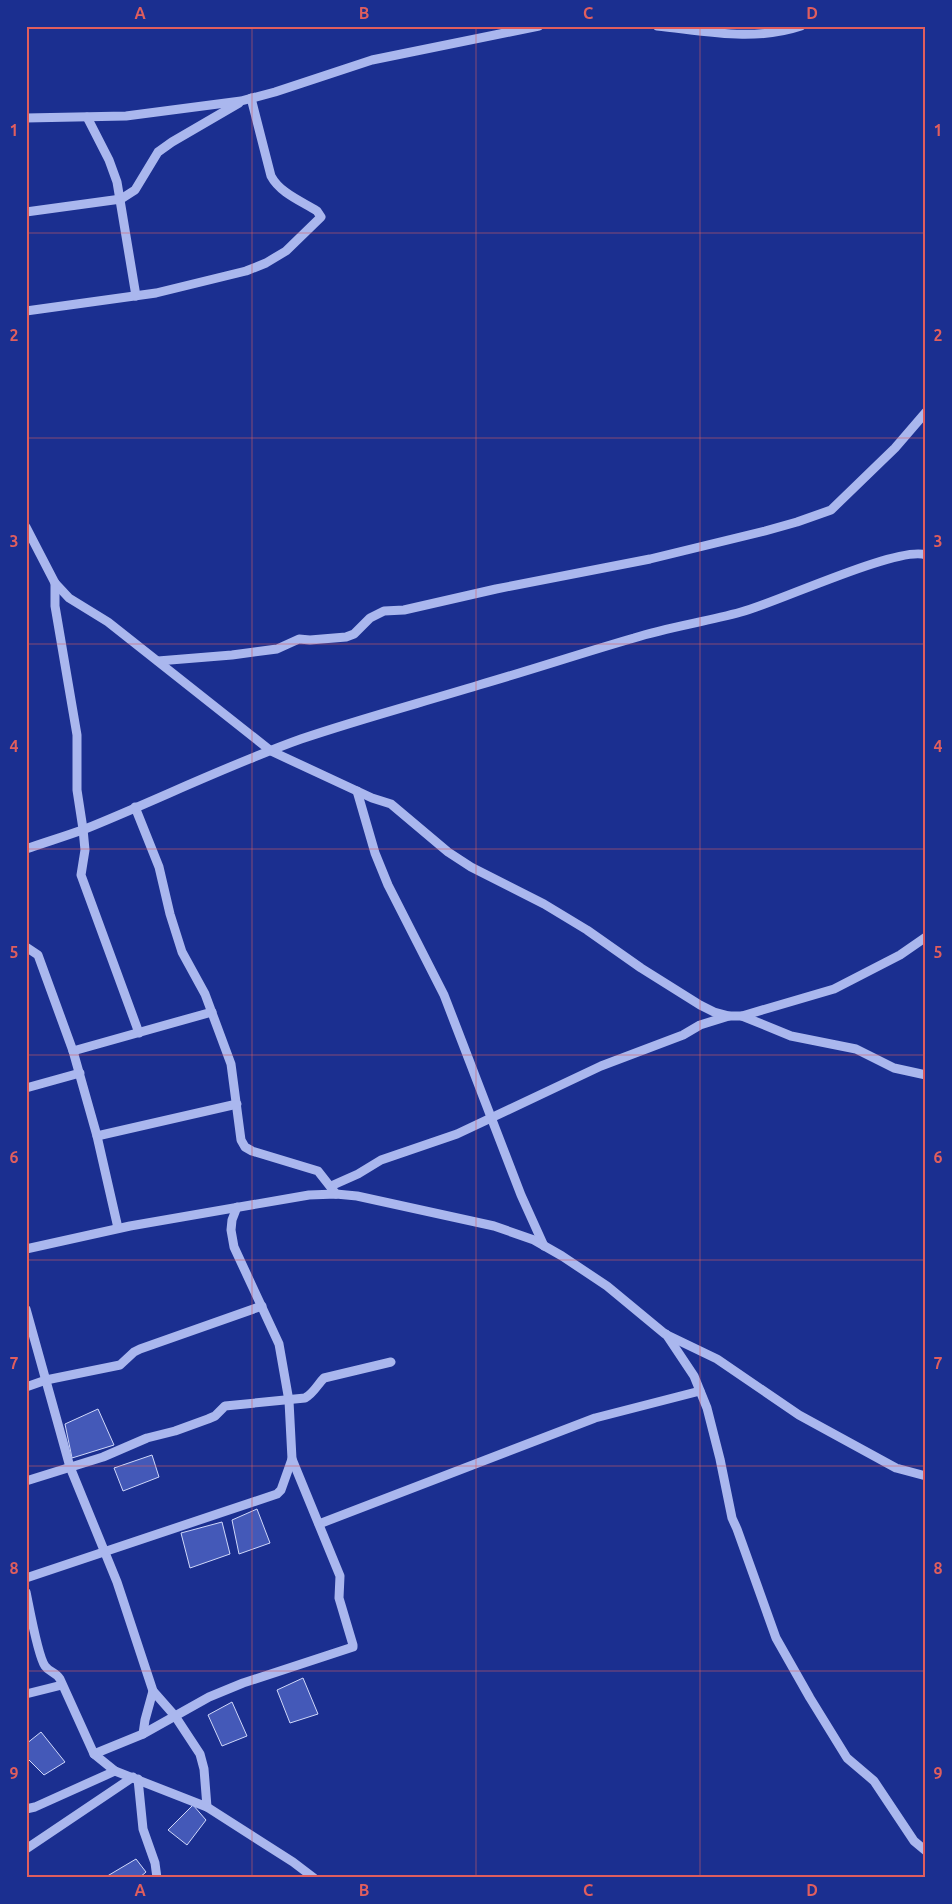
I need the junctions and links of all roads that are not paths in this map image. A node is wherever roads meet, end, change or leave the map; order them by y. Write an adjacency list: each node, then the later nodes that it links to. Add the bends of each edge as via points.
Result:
1 (539, 26): 4 (street, via 372,60)
2 (657, 26): 3 (street, via 734,35)
3 (801, 26)
4 (252, 98): 5 (street); 10 (street, via 274,182 321,217 286,251 266,263 229,277)
5 (242, 101): 6 (street, via 126,116); 8 (street, via 158,152 135,190)
6 (87, 117): 7 (street); 8 (street, via 109,160)
7 (26, 118)
8 (121, 200): 9 (street); 10 (street)
9 (26, 212)
10 (136, 296): 11 (street)
11 (26, 311)
12 (926, 412): 16 (street, via 895,448 831,510 797,522 650,558 404,610 384,611 346,637 299,639 277,649)
13 (26, 527): 15 (street)
14 (924, 552): 17 (street, via 838,575 741,612 635,637 419,702)
15 (55, 583): 16 (street, via 69,598 108,622); 20 (street, via 55,606 77,735 77,790)
16 (158, 661): 17 (street)
17 (272, 751): 18 (street); 19 (street)
18 (358, 791): 25 (street, via 391,804 448,852 588,930 700,1005); 33 (street, via 381,869 444,995)
19 (135, 807): 20 (street); 24 (street, via 160,867 182,952)
20 (84, 829): 21 (street); 27 (street, via 81,875)
21 (26, 849)
22 (926, 937): 26 (street, via 900,955 834,989)
23 (26, 947): 28 (street, via 38,955)
24 (212, 1012): 27 (street); 32 (street, via 231,1064)
25 (729, 1016): 26 (street); 33 (street, via 601,1066)
26 (742, 1016): 30 (street, via 780,1032 856,1049 894,1068)
27 (138, 1033): 28 (street)
28 (73, 1051): 29 (street)
29 (80, 1074): 31 (street); 34 (street)
30 (926, 1075)
31 (26, 1088)
32 (236, 1104): 34 (street); 35 (street, via 244,1147 318,1171)
33 (491, 1119): 35 (street, via 381,1160); 38 (street, via 520,1196)
34 (97, 1136): 37 (street)
35 (334, 1190): 36 (street); 38 (street, via 494,1226)
36 (237, 1207): 37 (street); 40 (street, via 231,1230 234,1247)
37 (118, 1228): 39 (street)
38 (544, 1246): 42 (street, via 607,1286)
39 (26, 1249)
40 (262, 1306): 44 (street, via 140,1349 120,1365); 47 (street, via 279,1344)
41 (26, 1309): 44 (street)
42 (665, 1334): 46 (street, via 694,1376); 50 (street, via 717,1359 799,1415 896,1468)
43 (391, 1362): 47 (street, via 324,1378 312,1394)
44 (46, 1380): 45 (street); 49 (street)
45 (26, 1387)
46 (700, 1391): 52 (street, via 594,1418); 67 (street, via 720,1459 732,1518 776,1638 847,1758 874,1781 914,1841)
47 (289, 1401): 48 (street); 49 (street, via 225,1406 208,1419)
48 (292, 1459): 52 (street); 53 (street, via 277,1494)
49 (70, 1467): 51 (street); 53 (street)
50 (926, 1476)
51 (26, 1481)
52 (319, 1524): 59 (street, via 340,1576 339,1598 353,1647 243,1683 208,1697)
53 (105, 1551): 54 (street); 57 (street)
54 (26, 1578)
55 (26, 1592): 56 (street, via 44,1666 56,1673)
56 (62, 1685): 58 (street); 61 (street)
57 (154, 1690): 59 (street); 60 (street)
58 (26, 1694)
59 (175, 1716): 60 (street); 64 (street, via 200,1754)
60 (143, 1734): 61 (street)
61 (94, 1754): 62 (street)
62 (115, 1771): 63 (street); 65 (street)
63 (135, 1778): 64 (street); 66 (street); 68 (street, via 143,1829)
64 (207, 1807): 69 (street)
65 (26, 1809)
66 (26, 1849)
67 (926, 1851)
68 (157, 1878)
69 (314, 1878)

